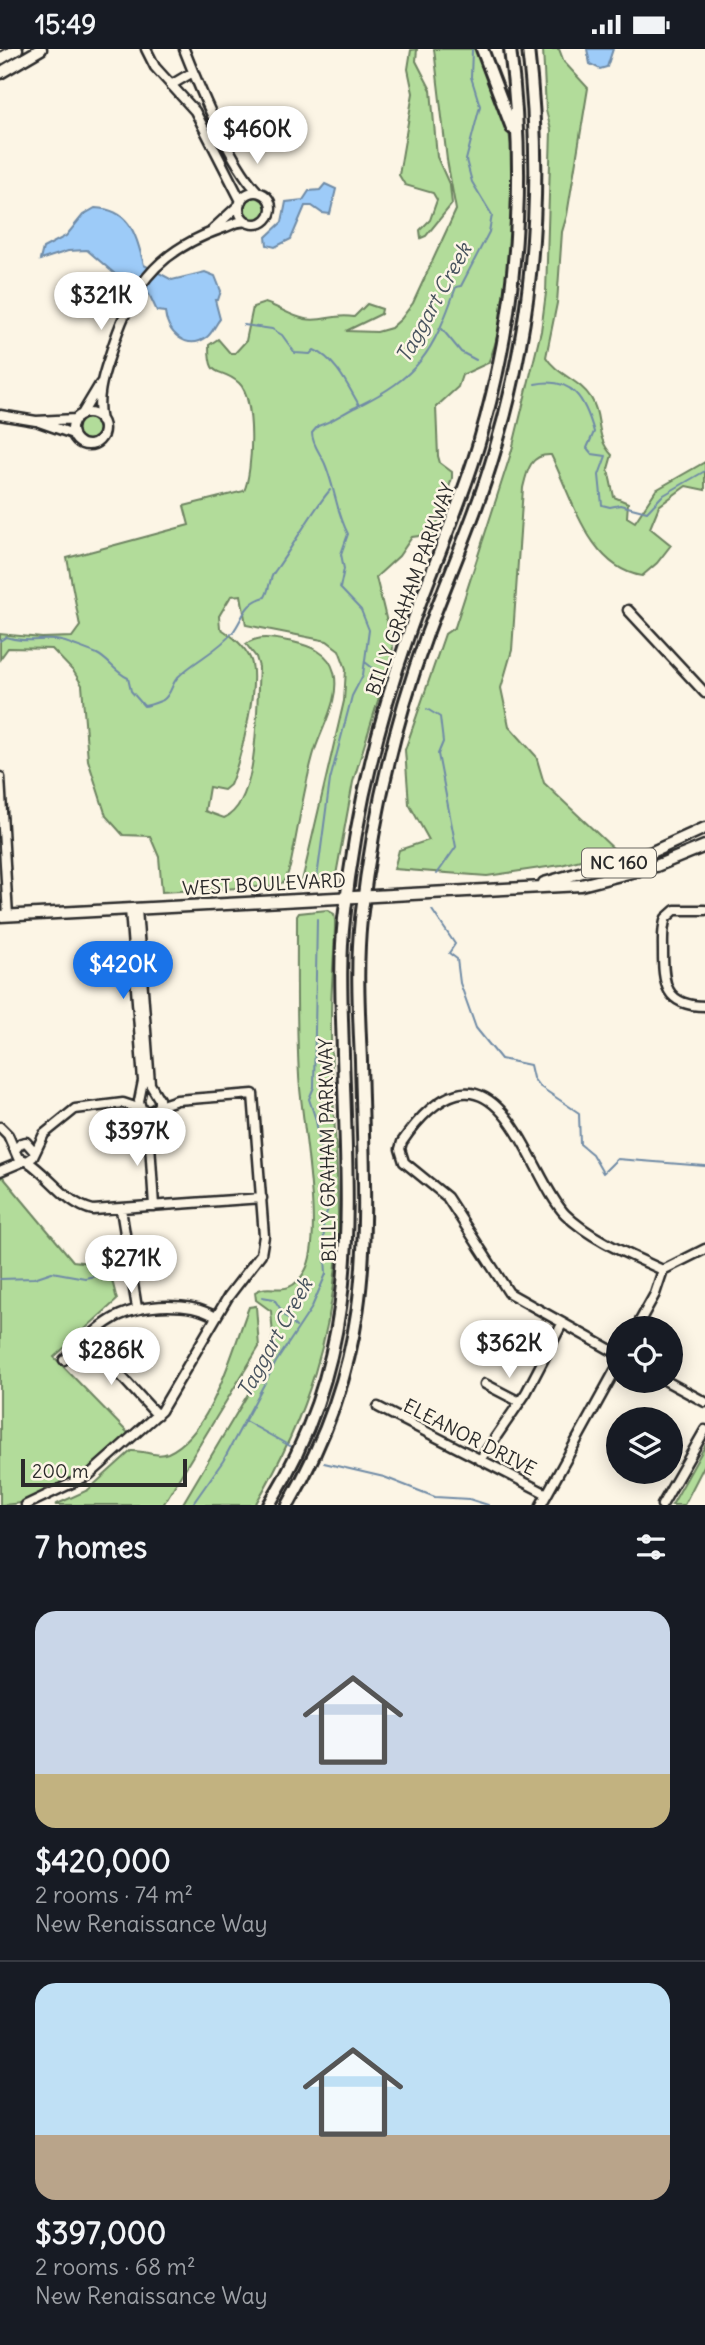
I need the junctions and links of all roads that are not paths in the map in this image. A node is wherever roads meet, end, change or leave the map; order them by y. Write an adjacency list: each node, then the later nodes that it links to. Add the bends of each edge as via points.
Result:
1 (17, 49): 8 (main road)
2 (41, 49): 10 (main road)
3 (146, 49): 11 (street)
4 (184, 49): 9 (street)
5 (482, 49): 12 (highway)
6 (510, 49): 12 (highway, BILLY GRAHAM PARKWAY)
7 (528, 49): 29 (highway, BILLY GRAHAM PARKWAY, via 536,191 522,339 484,486 401,715)
8 (0, 59)
9 (192, 72): 11 (street); 13 (street)
10 (0, 73)
11 (171, 85): 14 (street, via 202,122)
12 (518, 148): 30 (highway, BILLY GRAHAM PARKWAY, via 515,255 498,370 467,481 410,629 385,710)
13 (258, 192): 14 (street, via 248,194); 15 (street, via 270,203 270,213 262,222)
14 (240, 203): 15 (street, via 241,215); 16 (street)
15 (248, 222): 16 (street)
16 (211, 232): 17 (street, via 157,264 132,296)
17 (101, 381): 19 (street); 21 (street)
18 (0, 415): 20 (street)
19 (79, 416): 20 (street); 21 (street, via 92,414); 22 (street)
20 (36, 421): 22 (street)
21 (101, 421): 22 (street, via 103,431 94,444 83,444)
22 (73, 434)
23 (628, 610): 24 (street)
24 (705, 693)
25 (0, 777): 33 (street)
26 (705, 828): 28 (main road, WEST BOULEVARD / NC 160, via 637,857)
27 (705, 846): 28 (main road, WEST BOULEVARD / NC 160, via 618,877 581,885)
28 (530, 887): 29 (main road, WEST BOULEVARD / NC 160)
29 (364, 896): 30 (main road, WEST BOULEVARD / NC 160); 71 (highway, BILLY GRAHAM PARKWAY, via 358,982 365,1234 361,1305 340,1394)
30 (346, 897): 31 (main road, WEST BOULEVARD / NC 160); 70 (highway, BILLY GRAHAM PARKWAY, via 340,982 348,1234 345,1286 322,1390)
31 (134, 909): 33 (main road, WEST BOULEVARD / NC 160); 35 (street); 36 (street)
32 (705, 910): 34 (street, via 675,910 666,918 663,975 666,988 676,999)
33 (4, 916)
34 (705, 1006)
35 (142, 1095): 36 (street); 37 (street); 38 (street)
36 (156, 1101): 38 (street); 40 (street); 47 (street, via 253,1094)
37 (123, 1103): 38 (street); 41 (street, via 75,1109)
38 (142, 1109): 40 (street)
39 (0, 1127): 42 (street)
40 (149, 1129): 48 (street)
41 (44, 1134): 43 (street); 45 (street)
42 (8, 1135): 43 (street); 44 (street)
43 (25, 1142): 44 (street); 45 (street)
44 (15, 1152): 45 (street); 46 (street)
45 (30, 1157): 46 (street); 49 (street, via 79,1206)
46 (2, 1170)
47 (262, 1199): 48 (street); 54 (street, via 261,1254)
48 (155, 1206): 49 (street)
49 (121, 1209): 52 (street)
50 (705, 1249): 51 (street)
51 (663, 1270): 53 (street); 55 (street, via 596,1237 565,1213 492,1101 471,1092 441,1101 403,1140 402,1158 447,1197 509,1293)
52 (137, 1308): 54 (street, via 191,1307); 56 (street, via 116,1316)
53 (643, 1316)
54 (216, 1317): 65 (street, via 172,1397)
55 (562, 1324): 57 (street); 62 (street)
56 (87, 1339): 58 (street); 65 (street)
57 (606, 1348)
58 (64, 1360)
59 (485, 1384): 62 (street)
60 (606, 1387): 68 (street)
61 (683, 1390): 63 (street)
62 (520, 1402): 67 (street)
63 (705, 1402)
64 (378, 1407): 67 (street, ELEANOR DRIVE)
65 (156, 1415): 69 (street, via 89,1475)
66 (705, 1430): 73 (street)
67 (480, 1460): 68 (street, ELEANOR DRIVE)
68 (547, 1495): 72 (street)
69 (26, 1505)
70 (269, 1505)
71 (288, 1505)
72 (541, 1505)
73 (662, 1505)

